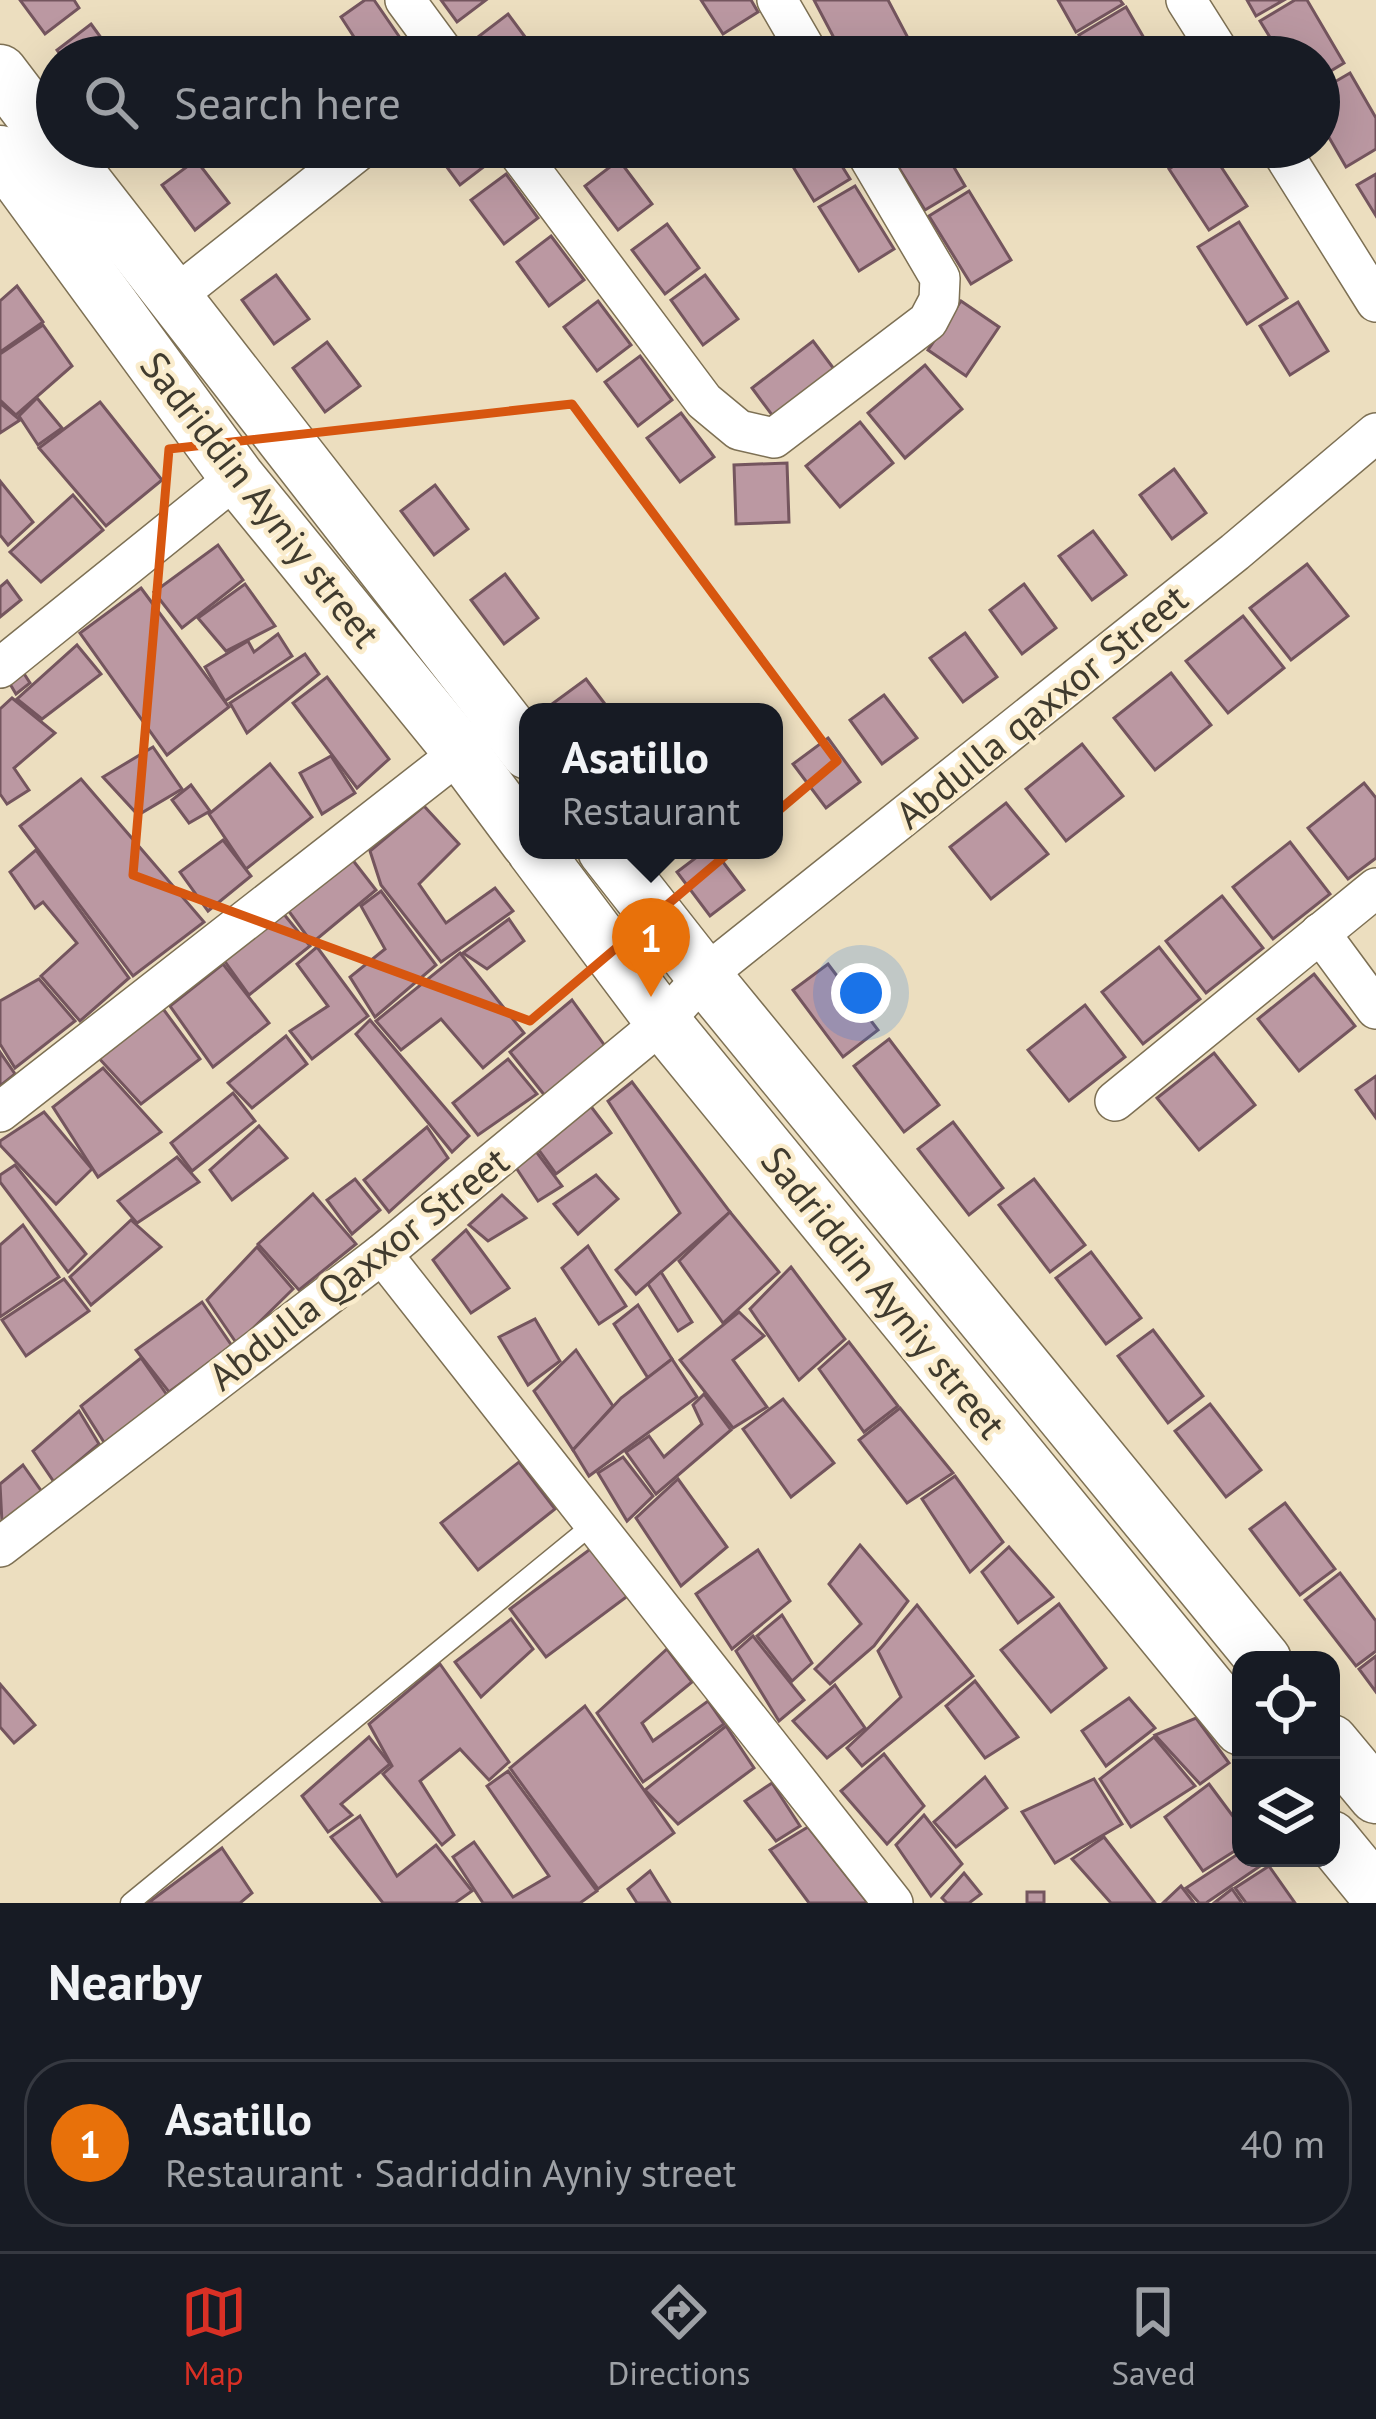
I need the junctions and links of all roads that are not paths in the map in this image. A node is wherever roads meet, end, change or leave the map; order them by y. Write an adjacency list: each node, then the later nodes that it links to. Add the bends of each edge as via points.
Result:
1 (405, 0): 4 (street)
2 (777, 0): 5 (street)
3 (1186, 0): 6 (street)
4 (432, 36)
5 (798, 36)
6 (1209, 36)
7 (0, 72): 8 (main road, Sadriddin Ayniy street)
8 (36, 119)
9 (2, 158): 18 (main road, Sadriddin Ayniy street)
10 (73, 168): 15 (main road, Sadriddin Ayniy street)
11 (336, 168): 15 (street)
12 (530, 168): 13 (street, via 704,401 740,430 774,438 928,321 939,300 940,278)
13 (875, 168)
14 (1292, 168): 16 (street)
15 (172, 298): 20 (main road, Sadriddin Ayniy street)
16 (1376, 302)
17 (1376, 433): 27 (street, Abdulla qaxxor Street)
18 (237, 477): 19 (street); 21 (main road, Sadriddin Ayniy street)
19 (0, 668)
20 (519, 741)
21 (461, 752): 22 (main road, Sadriddin Ayniy street); 31 (street)
22 (519, 830)
23 (541, 859): 29 (main road, Sadriddin Ayniy street)
24 (612, 859): 27 (main road, Sadriddin Ayniy street)
25 (1376, 888): 26 (street)
26 (1320, 933): 28 (street); 30 (street)
27 (704, 976): 29 (street, Abdulla Qaxxor Street); 35 (main road, Sadriddin Ayniy street)
28 (1376, 1009)
29 (662, 1022): 32 (street, Abdulla Qaxxor Street); 36 (main road, Sadriddin Ayniy street)
30 (1115, 1101)
31 (0, 1112)
32 (382, 1254): 33 (street); 34 (street, Abdulla Qaxxor Street)
33 (592, 1525): 41 (lane); 42 (street)
34 (0, 1547)
35 (1257, 1651)
36 (1232, 1717)
37 (1340, 1753): 38 (main road)
38 (1376, 1796)
39 (1340, 1849): 40 (main road)
40 (1376, 1893)
41 (130, 1903)
42 (893, 1903)

